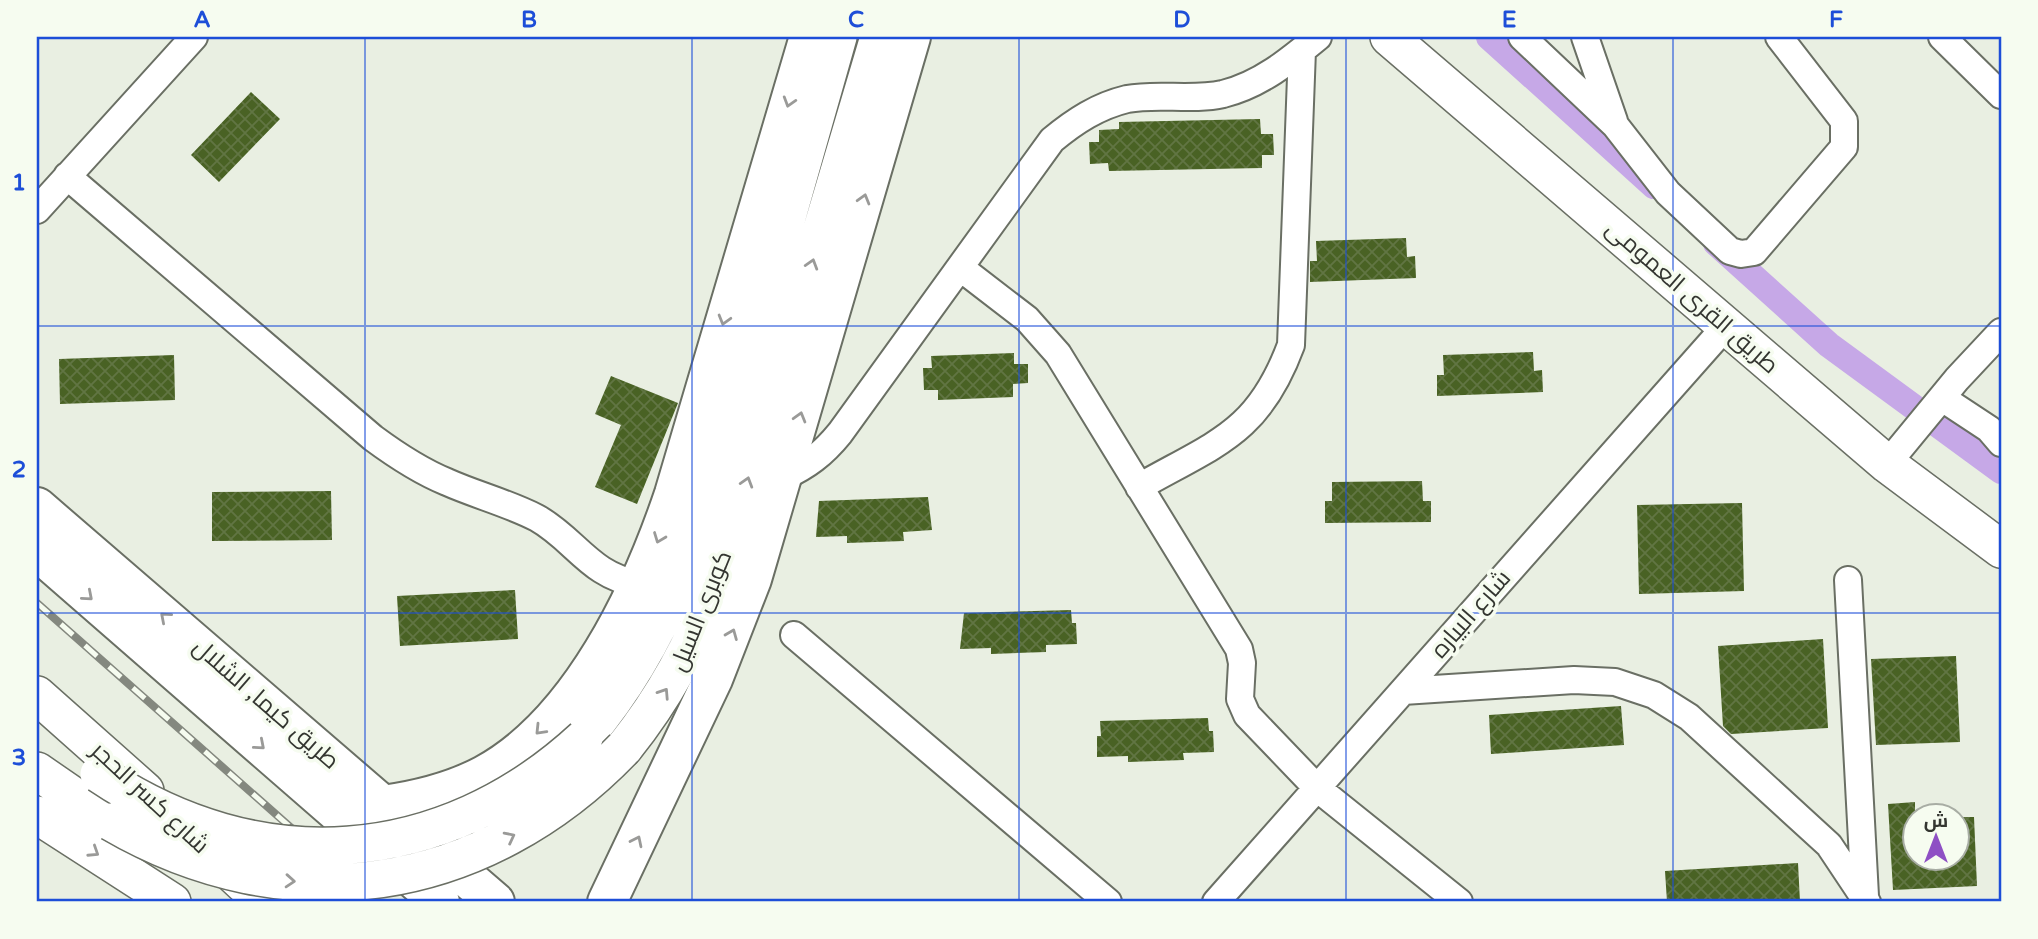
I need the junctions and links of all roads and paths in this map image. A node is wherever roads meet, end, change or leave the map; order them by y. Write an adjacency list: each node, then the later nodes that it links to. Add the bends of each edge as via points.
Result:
1 (194, 37): 14 (street)
2 (809, 37): 28 (highway, one-way to 28, via 674,494)
3 (838, 37): 32 (street, كوبرى السيل, bridge, via 697,535 648,649 583,738 529,783 468,817 400,839 330,847 260,842 192,824 128,793)
4 (879, 37): 33 (street, كوبرى السيل, one-way to 4, bridge, via 111,822 184,859 250,877 318,883 387,878 454,861 517,833 574,795 624,748 647,719 686,657 717,583)
5 (911, 37): 22 (highway, one-way to 5)
6 (1389, 37): 17 (street, طريق القرى العمومى)
7 (1522, 37): 13 (street)
8 (1585, 37): 13 (street)
9 (1779, 37): 13 (street, via 1844,121 1846,138 1844,147 1754,252 1730,251 1668,193)
10 (1941, 37): 12 (street)
11 (1310, 43): 16 (street, via 1245,87 1197,97 1129,99 1075,121 1052,140); 23 (street, via 1291,345 1280,376 1240,430)
12 (2001, 95)
13 (1615, 125)
14 (67, 176): 15 (street); 28 (street, via 373,438 444,481 538,519 596,568)
15 (37, 210)
16 (962, 269): 22 (street, via 825,452); 23 (street, via 1027,319 1058,354)
17 (1726, 326): 21 (street, طريق القرى العمومى); 30 (street, شارع البياره)
18 (2001, 332): 19 (street)
19 (1939, 402): 20 (street, via 1989,429); 21 (street)
20 (2001, 443)
21 (1892, 458): 25 (street, طريق القرى العمومى)
22 (783, 477): 42 (highway, one-way to 22, via 729,642)
23 (1139, 487): 34 (street, via 1238,649 1240,699 1247,715)
24 (37, 507): 35 (highway, طريق كيما, الشلال, one-way to 24)
25 (2001, 549)
26 (37, 551): 40 (highway, طريق كيما, الشلال, one-way to 40)
27 (1848, 580): 37 (street)
28 (639, 584): 35 (highway, one-way to 35, via 585,677 520,749 462,786)
29 (794, 635): 43 (street)
30 (1403, 691): 34 (street, شارع البياره); 37 (street, via 1574,680 1615,682 1654,695 1689,717 1829,845)
31 (37, 695): 39 (street, شارع كسر الحجر)
32 (37, 729)
33 (37, 771)
34 (1317, 788): 44 (street, شارع البياره); 45 (street)
35 (383, 805): 41 (highway, طريق كيما, الشلال)
36 (37, 815): 38 (street, one-way to 38)
37 (1866, 900)
38 (172, 902)
39 (263, 902)
40 (440, 902)
41 (495, 902)
42 (607, 902)
43 (1108, 902)
44 (1216, 902)
45 (1459, 902)

